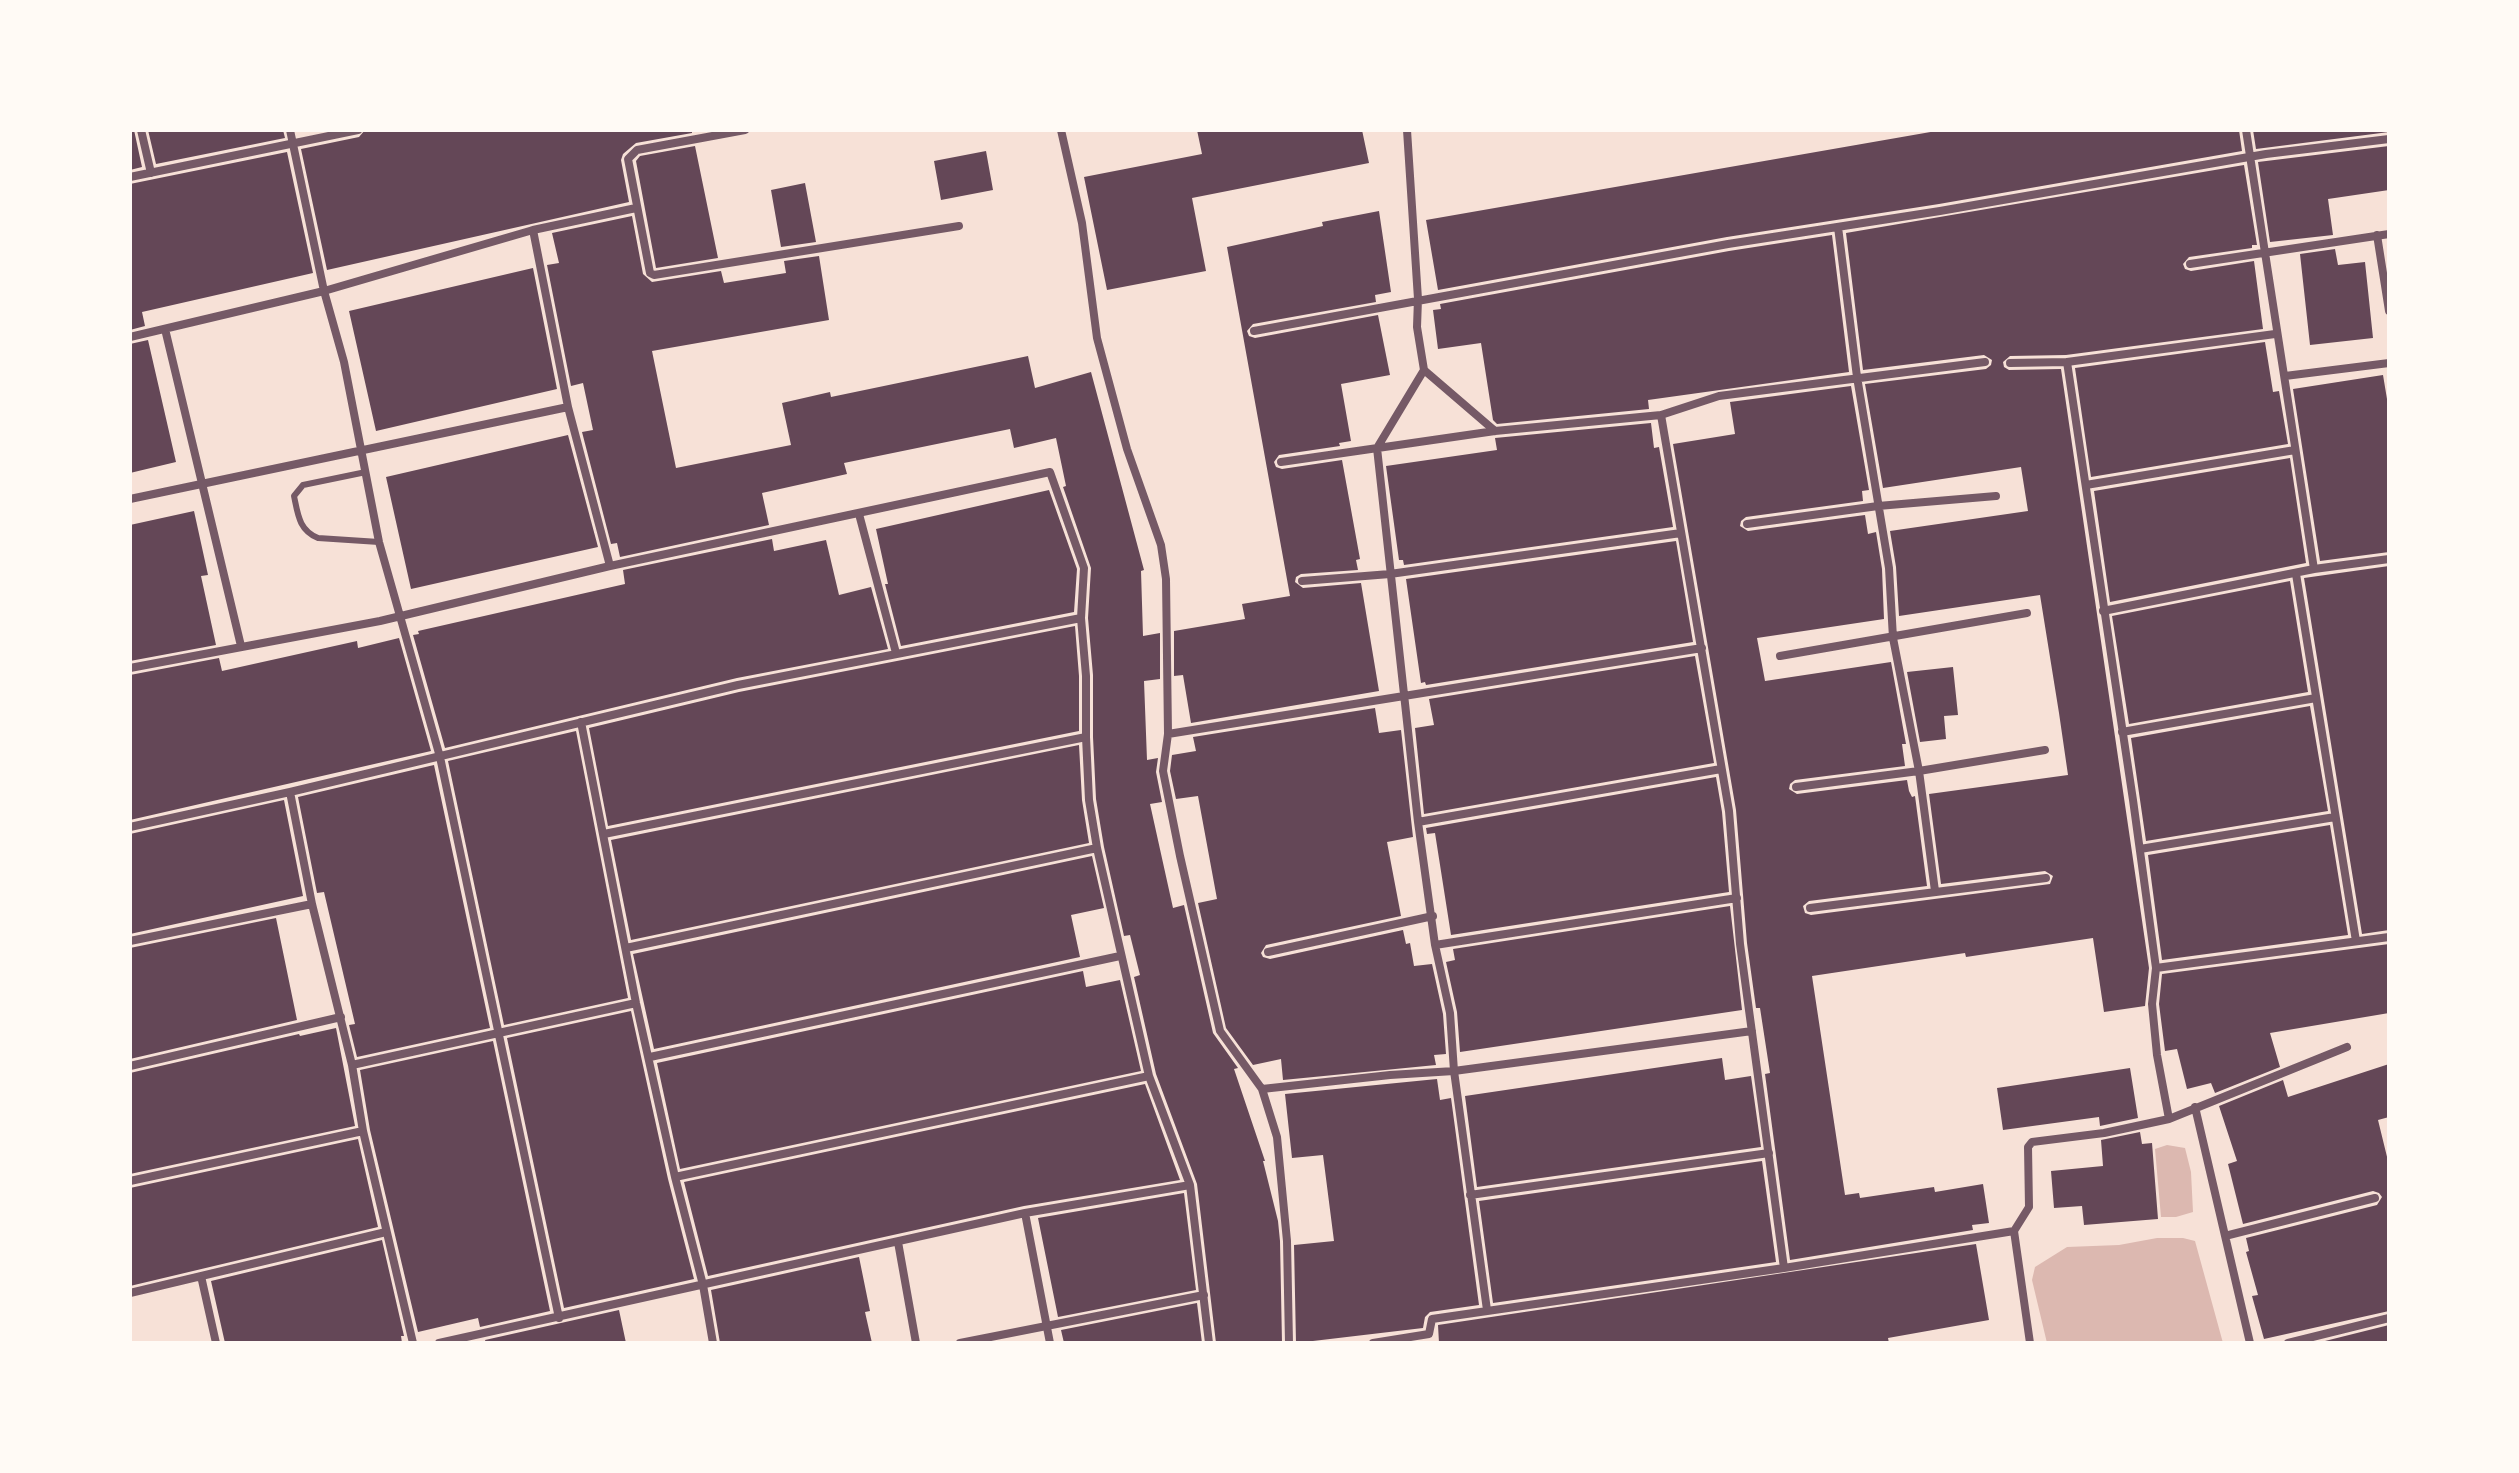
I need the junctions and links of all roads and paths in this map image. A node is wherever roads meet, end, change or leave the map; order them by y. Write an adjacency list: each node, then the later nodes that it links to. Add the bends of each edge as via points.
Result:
1 (141, 130): 11 (street)
2 (290, 130): 9 (street)
3 (358, 130): 9 (street)
4 (745, 130): 13 (street, via 630,154)
5 (1061, 130): 72 (street, via 1082,223 1097,338 1163,557)
6 (1407, 130): 22 (street)
7 (2246, 130): 10 (street)
8 (2389, 139): 10 (street)
9 (294, 144): 11 (street); 21 (street)
10 (2248, 157): 15 (street); 19 (street)
11 (151, 173): 12 (street)
12 (130, 177)
13 (636, 208): 14 (street, via 647,267 654,275); 16 (street)
14 (959, 226)
15 (1838, 227): 22 (street); 34 (street)
16 (533, 230): 21 (street); 35 (street)
17 (2389, 234): 18 (street)
18 (2377, 235): 19 (street); 23 (street)
19 (2266, 251): 20 (street); 26 (street)
20 (2190, 264)
21 (324, 291): 24 (street); 40 (street)
22 (1418, 299): 25 (street); 32 (street)
23 (2389, 311)
24 (165, 329): 27 (street); 43 (street)
25 (1254, 331)
26 (2275, 334): 29 (street); 33 (street)
27 (130, 337)
28 (1985, 362): 34 (street)
29 (2067, 362): 30 (street); 44 (street)
30 (2010, 363)
31 (2389, 363): 33 (street)
32 (1424, 370): 37 (street); 38 (street)
33 (2285, 376): 39 (street)
34 (1857, 377): 36 (street, via 1719,396); 47 (street)
35 (568, 407): 40 (street); 53 (street)
36 (1661, 415): 37 (street); 50 (street)
37 (1495, 431): 38 (street)
38 (1377, 448): 41 (street); 55 (street)
39 (2295, 450): 44 (street); 54 (street)
40 (361, 451): 42 (street); 43 (street)
41 (1281, 462)
42 (366, 472): 51 (street); 51 (lane, via 303,485 294,496 300,523 309,534)
43 (202, 485): 46 (street); 63 (street)
44 (2086, 485): 58 (street)
45 (1996, 496): 47 (street)
46 (130, 499)
47 (1878, 506): 49 (street); 62 (street)
48 (859, 514): 53 (street); 61 (street, via 1050,472 1084,568); 65 (street)
49 (1747, 524)
50 (1681, 533): 55 (street); 64 (street)
51 (379, 542): 60 (street)
52 (2389, 559): 54 (street)
53 (610, 566): 60 (street)
54 (2314, 569): 56 (street)
55 (1390, 574): 57 (street); 68 (street)
56 (2296, 574): 58 (street); 69 (street)
57 (1302, 581)
58 (2103, 611): 71 (street)
59 (2027, 613): 62 (street)
60 (399, 616): 63 (street); 75 (street)
61 (1081, 618): 65 (street); 73 (street)
62 (1893, 638): 66 (street); 77 (street)
63 (241, 646): 67 (street)
64 (1702, 648): 68 (street); 76 (street)
65 (896, 653): 70 (street)
66 (1780, 656)
67 (130, 668)
68 (1403, 696): 72 (street); 81 (street)
69 (2316, 698): 71 (street); 80 (street)
70 (581, 722): 75 (street); 83 (street)
71 (2122, 732): 85 (street)
72 (1168, 734): 110 (street, via 1163,771 1220,1031)
73 (1086, 737): 83 (street); 84 (street)
74 (2045, 750): 77 (street)
75 (440, 757): 79 (street); 103 (street)
76 (1721, 769): 81 (street); 88 (street)
77 (1919, 771): 78 (street); 87 (street)
78 (1796, 787)
79 (290, 792): 82 (street); 89 (street)
80 (2335, 817): 85 (street); 94 (street)
81 (1418, 822): 91 (street)
82 (130, 827)
83 (604, 834): 96 (street)
84 (1097, 848): 96 (street); 98 (street)
85 (2140, 849): 99 (street)
86 (2046, 878): 87 (street)
87 (1935, 891): 90 (street)
88 (1737, 898): 95 (street); 102 (street)
89 (312, 904): 93 (street); 101 (street)
90 (1810, 908)
91 (1433, 916): 95 (street); 97 (street)
92 (2389, 937): 94 (street)
93 (130, 941)
94 (2356, 941): 99 (street)
95 (1435, 945): 108 (street, via 1450,1013)
96 (626, 948): 100 (street)
97 (1268, 952)
98 (1120, 956): 105 (street); 109 (street)
99 (2156, 968): 112 (street, via 2152,1004)
100 (636, 1003): 103 (street); 105 (street)
101 (341, 1017): 106 (street); 107 (street)
102 (1752, 1031): 108 (street); 114 (street)
103 (496, 1034): 106 (street); 131 (street)
104 (2347, 1047): 111 (street)
105 (650, 1057): 115 (street)
106 (352, 1065): 113 (street)
107 (130, 1066)
108 (1454, 1071): 110 (street); 118 (street)
109 (1149, 1076): 115 (street); 117 (street)
110 (1262, 1089): 142 (street, via 1277,1137)
111 (2195, 1107): 112 (street); 123 (street)
112 (2169, 1119): 121 (street, via 2032,1142 2029,1207)
113 (363, 1131): 116 (street); 122 (street)
114 (1769, 1153): 118 (street); 125 (street)
115 (675, 1177): 127 (street)
116 (130, 1181)
117 (1190, 1185): 120 (street); 129 (street)
118 (1470, 1195): 130 (street)
119 (2375, 1198): 123 (street)
120 (1025, 1213): 124 (street); 133 (street)
121 (2014, 1231): 125 (street); 144 (street)
122 (386, 1232): 126 (street); 135 (street)
123 (2225, 1236): 145 (street)
124 (898, 1242): 127 (street); 138 (street)
125 (1784, 1268): 130 (street)
126 (201, 1276): 128 (street); 134 (street)
127 (703, 1285): 131 (street); 137 (street)
128 (130, 1293)
129 (1204, 1295): 133 (street); 141 (street)
130 (1487, 1310): 143 (street, via 1432,1319 1429,1334)
131 (559, 1318): 136 (street)
132 (2389, 1318): 146 (street)
133 (1047, 1326): 139 (street); 140 (street)
134 (216, 1343)
135 (413, 1343)
136 (439, 1343)
137 (713, 1343)
138 (916, 1343)
139 (960, 1343)
140 (1050, 1343)
141 (1209, 1343)
142 (1289, 1343)
143 (1373, 1343)
144 (2030, 1343)
145 (2250, 1343)
146 (2288, 1343)

